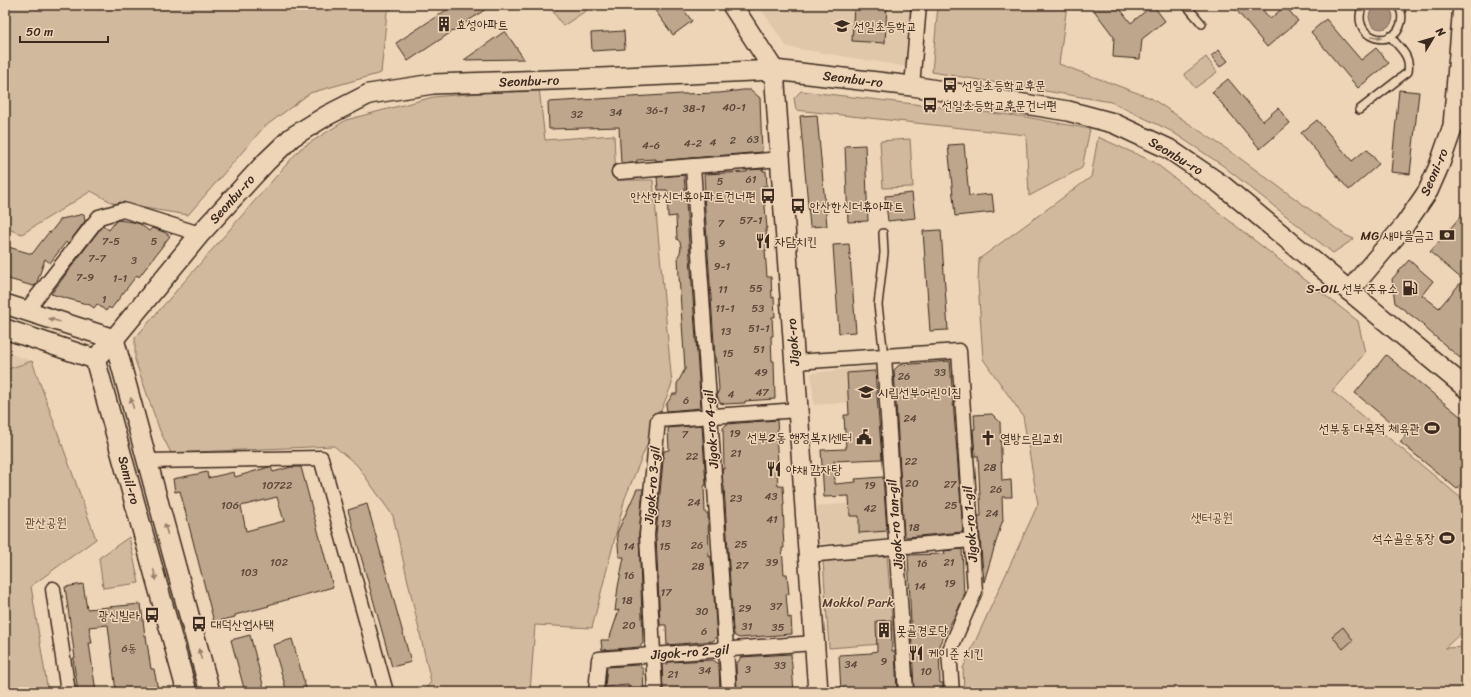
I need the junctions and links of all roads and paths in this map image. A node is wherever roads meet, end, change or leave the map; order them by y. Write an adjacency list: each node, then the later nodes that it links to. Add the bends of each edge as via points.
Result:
1 (732, 5): 9 (street, Jigok-ro)
2 (919, 5): 10 (street)
3 (1186, 5): 7 (lane)
4 (1398, 5): 8 (lane, via 1402,20 1400,27)
5 (1463, 5): 17 (street, Seoni-ro, via 1453,126 1439,166 1428,191 1404,226)
6 (1360, 6): 8 (lane, one-way to 8, via 1359,19 1365,32 1377,38)
7 (1202, 24)
8 (1390, 36): 11 (lane, via 1410,62 1408,72)
9 (774, 70): 10 (street, Seonbu-ro); 12 (street, Jigok-ro); 16 (street, Seonbu-ro, via 433,84 369,94 292,137)
10 (912, 86): 17 (street, Seonbu-ro, via 1068,111 1113,123 1168,149 1222,186)
11 (1359, 110)
12 (781, 159): 13 (street); 24 (street, Jigok-ro)
13 (693, 166): 14 (street); 27 (street, Jigok-ro 4-gil)
14 (619, 172)
15 (883, 233): 22 (lane, via 884,252 878,305)
16 (200, 234): 19 (street, Seonbu-ro, via 123,210 98,217); 21 (street, Seonbu-ro)
17 (1349, 291): 25 (street, Seonbu-ro)
18 (5, 304): 19 (street)
19 (26, 311): 21 (street, one-way to 19)
20 (5, 329): 23 (street)
21 (114, 339): 23 (street, Seonbu-ro); 28 (street, Samil-ro, one-way to 21)
22 (884, 356): 24 (street); 29 (street, Jigok-ro 1-gil, via 959,351); 30 (street, Jigok-ro 1an-gil)
23 (95, 359): 37 (street, Samil-ro, one-way to 37)
24 (795, 362): 26 (street, Jigok-ro)
25 (1464, 381)
26 (798, 410): 27 (street, Jigok-ro 3-gil); 31 (street, Jigok-ro)
27 (710, 416): 34 (street, Jigok-ro 4-gil); 35 (street, Jigok-ro 3-gil, via 658,420 647,535)
28 (148, 461): 38 (street, Samil-ro, one-way to 28); 39 (street, Samil-ro, via 321,458)
29 (972, 540): 30 (street); 45 (street, Jigok-ro 1-gil, via 975,591 949,652)
30 (897, 547): 31 (street); 44 (street, Jigok-ro 1an-gil)
31 (808, 555): 33 (street, Jigok-ro)
32 (52, 589): 36 (street)
33 (814, 643): 34 (street, Jigok-ro 2-gil); 43 (street, Jigok-ro)
34 (726, 650): 35 (street, Jigok-ro 2-gil); 42 (street, Jigok-ro 4-gil)
35 (653, 655): 40 (street, Jigok-ro 2-gil, via 599,659); 41 (street, Jigok-ro 3-gil)
36 (68, 692)
37 (187, 692)
38 (210, 692)
39 (386, 692)
40 (596, 692)
41 (655, 692)
42 (729, 692)
43 (818, 692)
44 (906, 692)
45 (952, 692)

